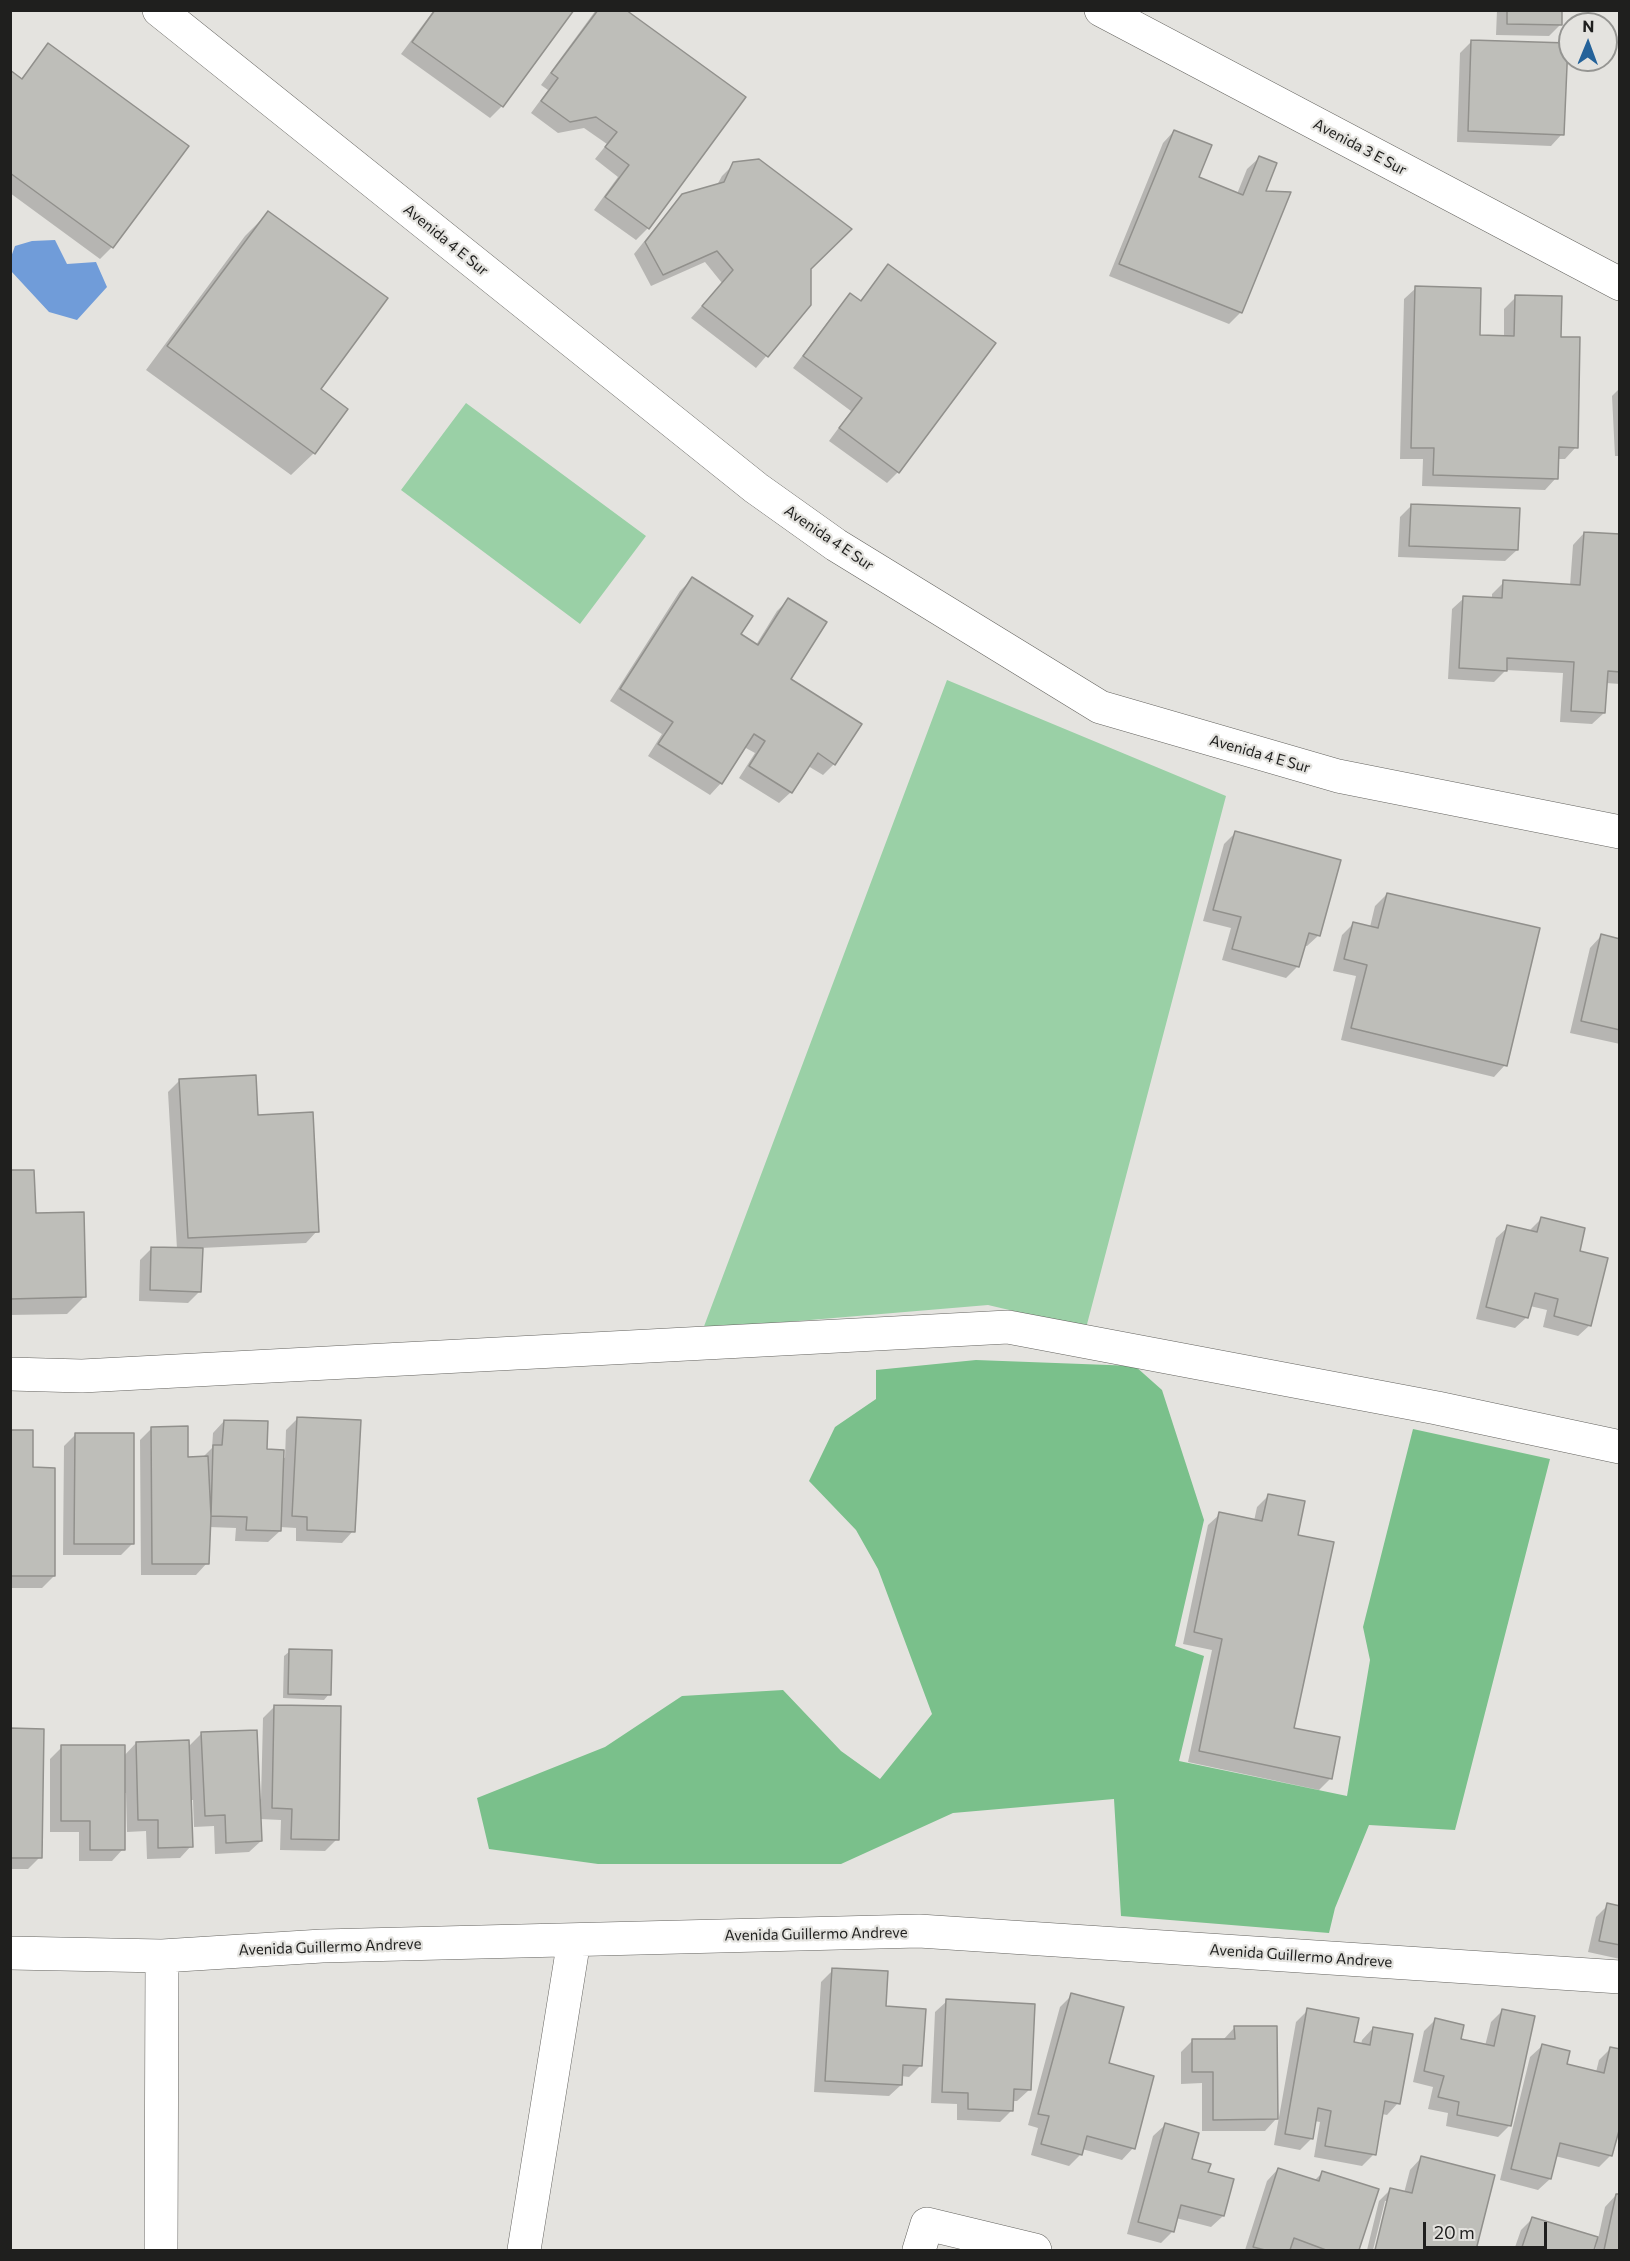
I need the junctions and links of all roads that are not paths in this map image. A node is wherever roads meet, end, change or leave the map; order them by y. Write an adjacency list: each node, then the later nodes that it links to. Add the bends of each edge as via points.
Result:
1 (159, 10): 4 (street, Avenida 4 E Sur, via 756,488 836,545 1100,707 1338,776)
2 (1101, 10): 3 (street, Avenida 3 E Sur)
3 (1620, 284)
4 (1620, 832)
5 (10, 1374): 6 (street, via 81,1376 1008,1327 1437,1408)
6 (1620, 1447)
7 (574, 1940): 9 (street, Avenida Guillermo Andreve, via 322,1946); 10 (street, Avenida Guillermo Andreve, via 919,1931); 12 (street)
8 (10, 1953): 9 (street, Avenida Guillermo Andreve)
9 (162, 1956): 11 (street)
10 (1620, 1977)
11 (162, 2250)
12 (524, 2250)
13 (919, 2250): 14 (street, via 927,2224)
14 (1035, 2250)

